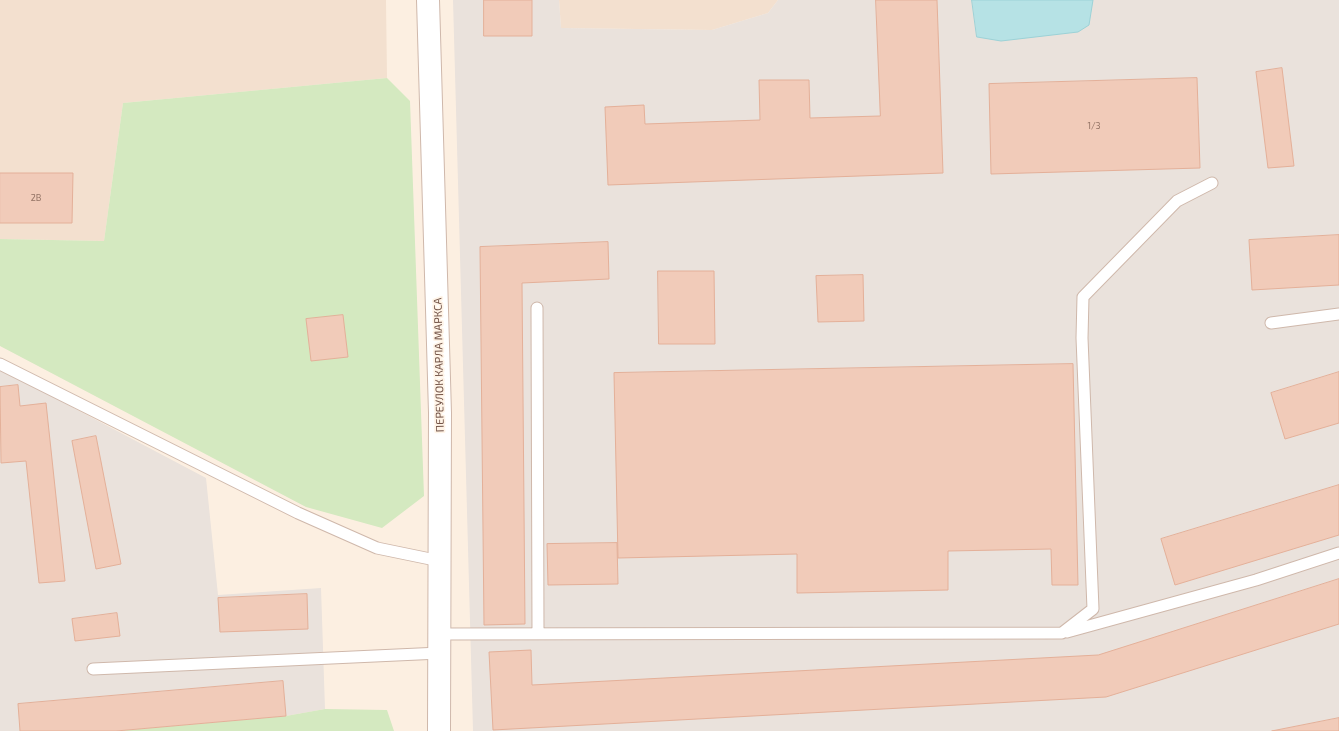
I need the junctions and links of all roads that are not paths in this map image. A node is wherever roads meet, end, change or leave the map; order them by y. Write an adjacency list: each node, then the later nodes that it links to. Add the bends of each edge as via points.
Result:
1 (428, 0): 8 (street, ПЕРЕУЛОК КАРЛА МАРКСА, via 438,280)
2 (1212, 183): 9 (lane, via 1177,201 1083,297 1082,338 1093,609)
3 (537, 308): 10 (lane)
4 (1339, 314): 5 (lane)
5 (1271, 322)
6 (0, 364): 8 (lane, via 298,514 377,548)
7 (1339, 553): 9 (lane, via 1256,580)
8 (440, 561): 11 (street, ПЕРЕУЛОК КАРЛА МАРКСА)
9 (1062, 633): 10 (lane)
10 (538, 634): 11 (lane)
11 (440, 643): 12 (lane); 13 (street, ПЕРЕУЛОК КАРЛА МАРКСА)
12 (93, 669)
13 (439, 731)

